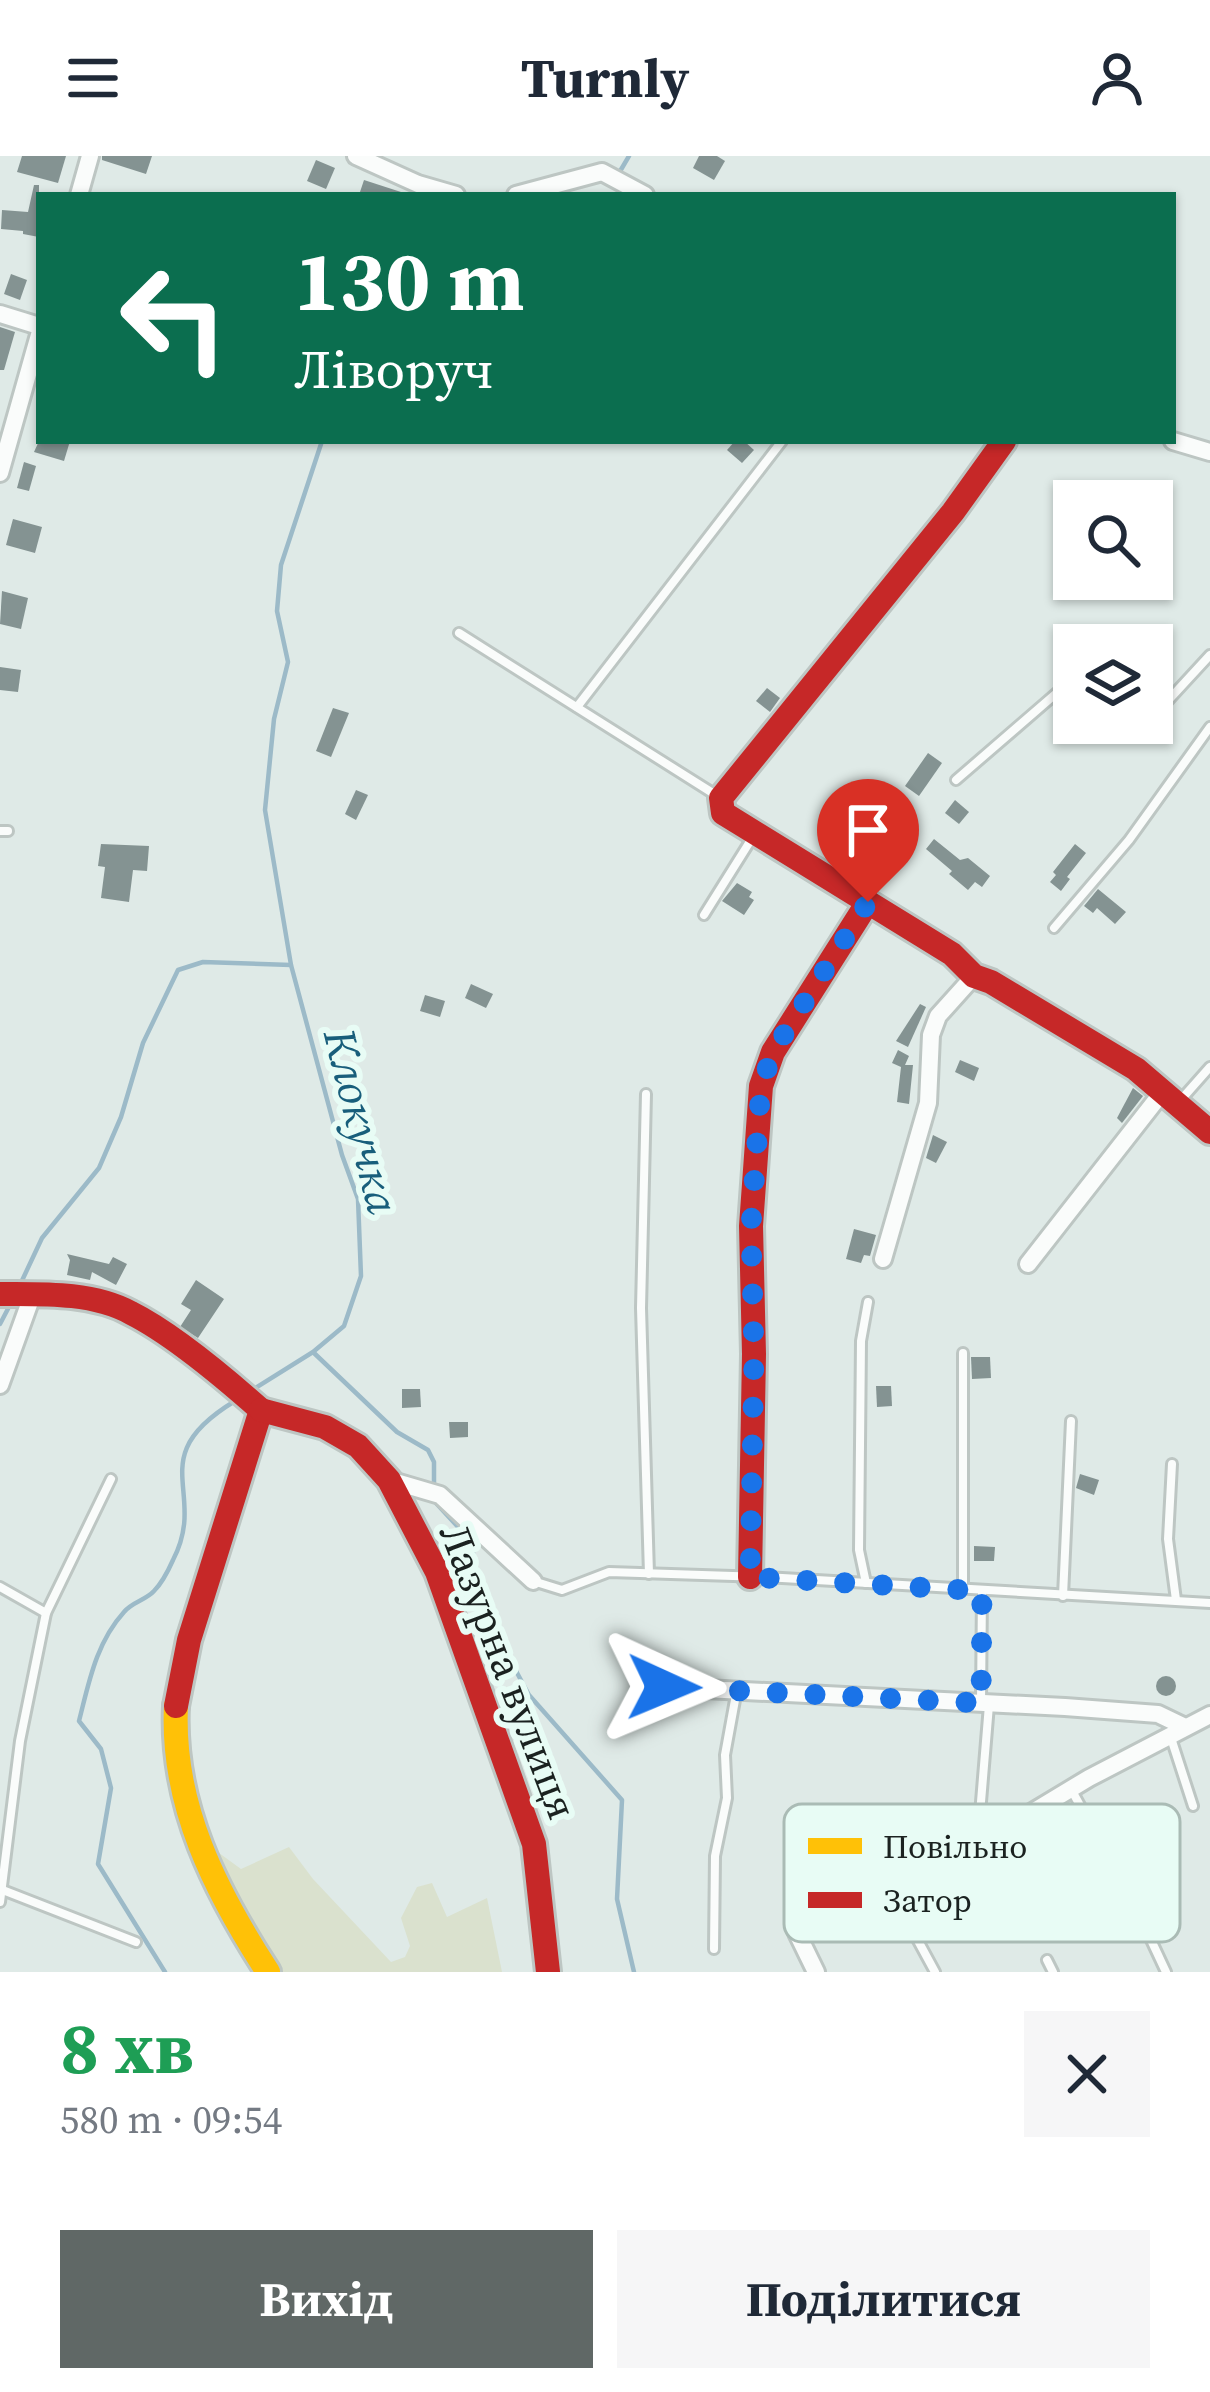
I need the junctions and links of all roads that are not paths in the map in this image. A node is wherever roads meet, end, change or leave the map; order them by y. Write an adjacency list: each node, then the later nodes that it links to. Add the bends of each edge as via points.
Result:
1 (89, 156): 3 (street)
2 (356, 156): 4 (street)
3 (80, 192)
4 (446, 192)
5 (527, 192): 6 (street, via 602,172)
6 (638, 192)
7 (0, 314): 8 (street)
8 (36, 325)
9 (36, 346): 14 (street)
10 (1176, 442): 13 (street)
11 (780, 444): 19 (lane)
12 (1002, 444): 22 (street)
13 (1210, 452)
14 (0, 473)
15 (459, 633): 19 (lane)
16 (1210, 655): 18 (lane)
17 (1053, 696): 21 (lane)
18 (1173, 696)
19 (577, 707): 22 (lane)
20 (1210, 728): 26 (lane)
21 (956, 780)
22 (721, 797): 23 (street, via 723,813)
23 (755, 833): 24 (street); 25 (lane)
24 (868, 902): 27 (street); 44 (street, via 773,1052 761,1086 751,1226)
25 (704, 915)
26 (1054, 928)
27 (974, 976): 30 (street, via 1123,1060); 32 (street, via 931,1035 928,1103)
28 (1210, 1067): 30 (lane)
29 (646, 1094): 43 (lane, via 641,1309)
30 (1171, 1097): 31 (street); 33 (street)
31 (1210, 1132)
32 (883, 1258)
33 (1028, 1264)
34 (15, 1294): 37 (street); 38 (street, via 60,1294 129,1311)
35 (868, 1302): 46 (lane, via 859,1550)
36 (963, 1353): 48 (lane)
37 (0, 1385)
38 (248, 1398): 42 (street, Лазурна вулиця, via 326,1427 358,1446); 72 (street, via 175,1717 194,1835 226,1908)
39 (1071, 1421): 50 (lane)
40 (1172, 1464): 51 (lane, via 1168,1539)
41 (111, 1479): 53 (lane)
42 (389, 1480): 45 (street, via 434,1492); 73 (street, Лазурна вулиця, via 437,1572 534,1844)
43 (649, 1574): 44 (lane); 45 (lane, via 609,1572 562,1590)
44 (750, 1577): 46 (lane)
45 (533, 1580)
46 (866, 1583): 48 (lane)
47 (0, 1587): 53 (lane)
48 (963, 1589): 49 (lane)
49 (982, 1591): 50 (lane); 56 (lane)
50 (1064, 1596): 51 (lane)
51 (1176, 1600): 52 (lane)
52 (1210, 1603)
53 (46, 1613): 64 (lane)
54 (664, 1687): 55 (street)
55 (737, 1689): 56 (street); 70 (lane, via 715,1856)
56 (985, 1703): 58 (street, via 1158,1714); 60 (lane)
57 (1210, 1715): 58 (street)
58 (1178, 1731): 59 (street); 63 (lane)
59 (1071, 1788): 61 (street); 62 (lane)
60 (980, 1804)
61 (1045, 1804)
62 (1080, 1804)
63 (1193, 1805)
64 (1, 1889): 65 (lane); 66 (lane)
65 (0, 1902)
66 (136, 1942)
67 (804, 1942): 74 (street)
68 (919, 1942): 75 (lane)
69 (1152, 1942): 77 (lane)
70 (714, 1949)
71 (1047, 1960): 76 (lane)
72 (268, 1972)
73 (548, 1972)
74 (816, 1972)
75 (935, 1972)
76 (1053, 1972)
77 (1166, 1972)

